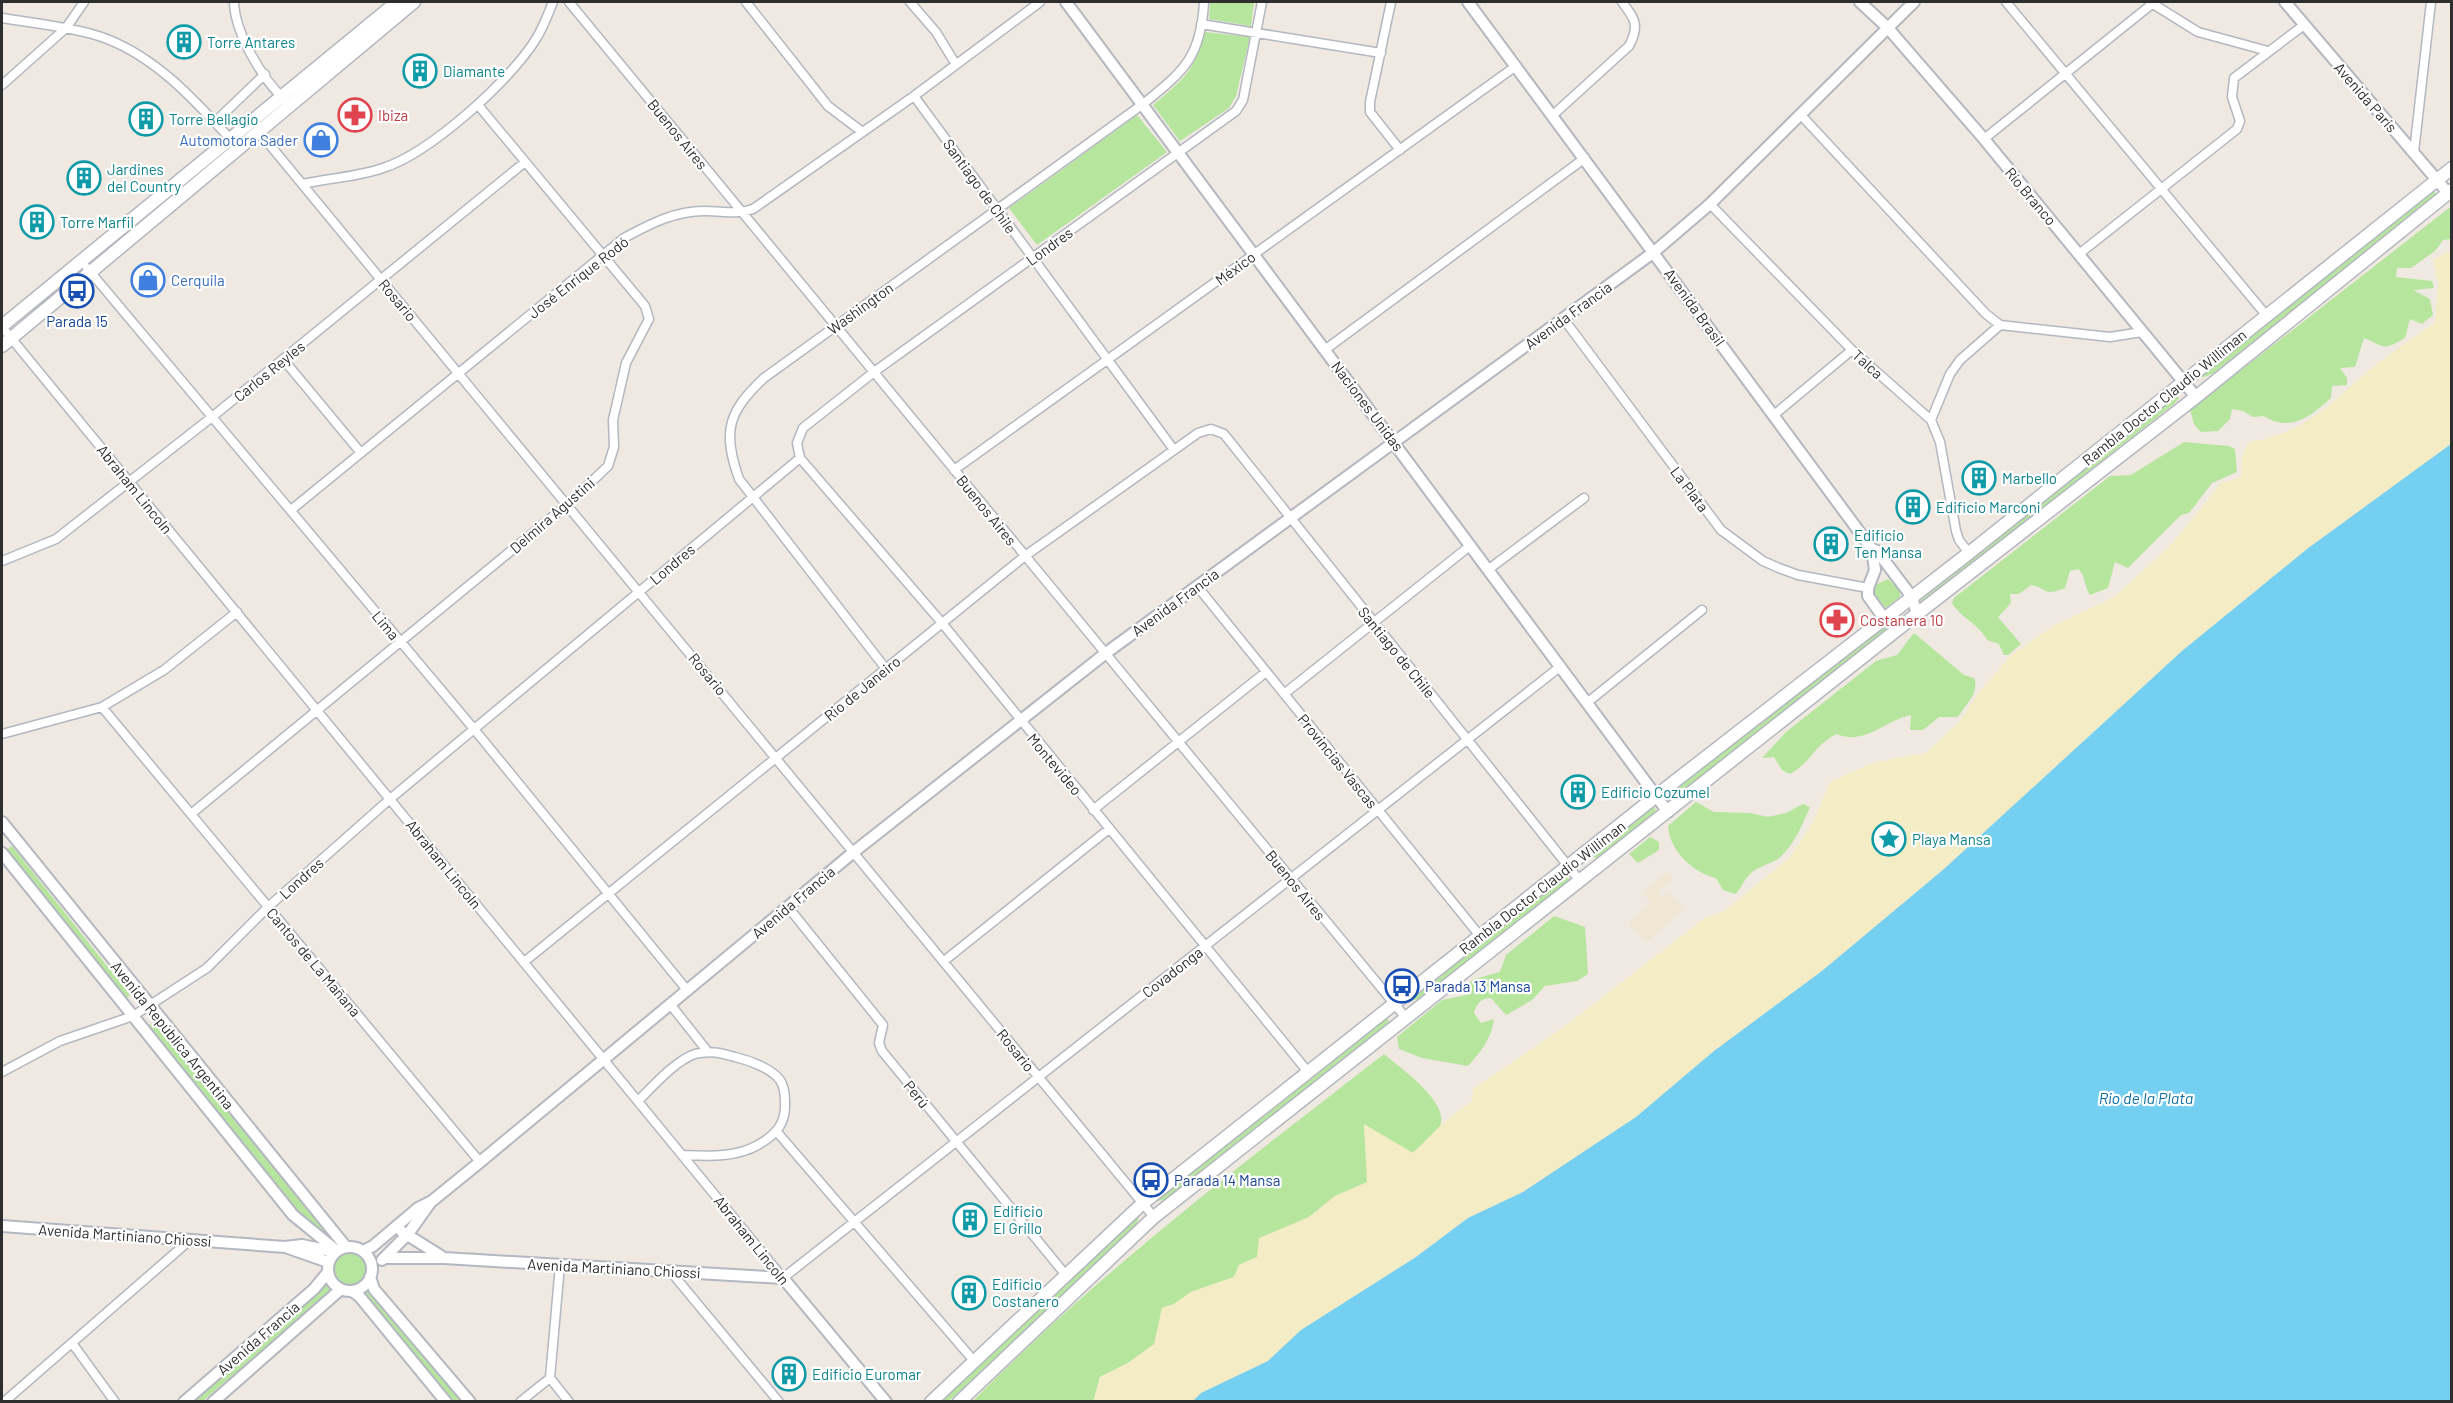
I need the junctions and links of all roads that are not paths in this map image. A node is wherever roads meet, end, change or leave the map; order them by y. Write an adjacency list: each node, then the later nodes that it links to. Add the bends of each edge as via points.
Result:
1 (84, 2): 26 (street)
2 (234, 2): 33 (street, via 240,33)
3 (397, 2): 35 (main road)
4 (414, 2): 39 (main road)
5 (553, 2): 38 (street, via 536,39)
6 (569, 2): 60 (street, Buenos Aires)
7 (746, 2): 43 (street, via 828,106)
8 (910, 2): 30 (street, via 936,32)
9 (1040, 2): 30 (street)
10 (1066, 2): 37 (street, Naciones Unidas)
11 (1204, 2): 23 (street, Washington)
12 (1262, 2): 27 (street, Londres)
13 (1391, 2): 29 (street)
14 (1468, 2): 31 (street, Avenida Brasil)
15 (1622, 2): 41 (street, via 1634,18 1636,32 1629,46)
16 (1860, 2): 25 (street, Río Branco)
17 (1914, 2): 25 (street, Avenida Francia)
18 (2006, 2): 32 (street)
19 (2285, 2): 24 (street, Avenida París)
20 (2431, 2): 50 (street)
21 (2151, 3): 28 (street, via 2198,32); 32 (street)
22 (2, 18): 26 (street)
23 (1201, 24): 27 (street); 37 (street, Washington, via 1198,42 1181,73)
24 (2304, 25): 28 (street); 50 (street, Avenida París)
25 (1887, 27): 40 (street, Avenida Francia); 46 (street, Río Branco)
26 (66, 28): 34 (street); 42 (street, via 128,50 165,74)
27 (1257, 33): 29 (street); 49 (street, Londres, via 1243,100 1236,111)
28 (2268, 51): 56 (street, via 2234,78 2232,97 2241,121 2237,129)
29 (1381, 53): 48 (street, via 1371,112)
30 (955, 63): 36 (street)
31 (1516, 66): 41 (street, Avenida Brasil); 48 (street, México)
32 (2066, 72): 46 (street); 56 (street)
33 (264, 74): 35 (street); 42 (street)
34 (2, 84)
35 (281, 96): 39 (street); 45 (main road)
36 (914, 96): 43 (street); 59 (street, Santiago de Chile)
37 (1143, 104): 49 (street, Naciones Unidas); 59 (street, Washington)
38 (477, 105): 52 (street, Delmira Agustini); 55 (street, via 407,158 375,170)
39 (292, 106): 44 (main road)
40 (1800, 114): 58 (street, Avenida Francia); 70 (street)
41 (1553, 115): 51 (street, Avenida Brasil)
42 (216, 121): 45 (street)
43 (861, 131): 60 (street)
44 (260, 132): 47 (main road); 55 (street, Rosario)
45 (230, 139): 47 (street); 66 (main road)
46 (1984, 140): 63 (street, Río Branco)
47 (239, 149): 66 (main road)
48 (1400, 150): 62 (street, México)
49 (1179, 152): 62 (street, Naciones Unidas); 65 (street, Londres)
50 (2414, 152): 54 (street, Avenida París)
51 (1585, 158): 61 (street, Avenida Brasil); 75 (street)
52 (525, 162): 64 (street, Delmira Agustini); 67 (street, Carlos Reyles)
53 (2451, 168): 54 (main road, Rambla Doctor Claudio Williman)
54 (2436, 180): 57 (street, Avenida París); 68 (main road, Rambla Doctor Claudio Williman)
55 (302, 184): 67 (street, Rosario)
56 (2163, 188): 63 (street); 68 (street)
57 (2450, 191): 82 (main road, Rambla Doctor Claudio Williman)
58 (1710, 204): 61 (street, Avenida Francia); 76 (street, Talca)
59 (996, 208): 65 (street, Santiago de Chile); 72 (street, Washington)
60 (743, 213): 64 (street, José Enrique Rodó, via 686,212 653,222); 72 (street, Buenos Aires)
61 (1654, 252): 69 (street, Avenida Francia); 83 (street, Avenida Brasil)
62 (1254, 254): 75 (street, Naciones Unidas); 78 (street, México)
63 (2079, 254): 73 (street, Río Branco)
64 (603, 255): 80 (street, José Enrique Rodó); 95 (street, Delmira Agustini, via 645,306 649,319 626,363 608,466)
65 (1033, 258): 78 (street, Santiago de Chile); 79 (street, Londres)
66 (86, 267): 71 (main road); 74 (main road); 84 (street, Lima)
67 (381, 279): 77 (street, Carlos Reyles); 80 (street, Rosario)
68 (2266, 315): 81 (main road, Rambla Doctor Claudio Williman)
69 (1563, 318): 87 (street, Avenida Francia); 107 (street, La Plata, via 1721,530 1779,568)
70 (2000, 325): 73 (street, via 2110,337); 85 (street, via 1960,360)
71 (2, 326): 74 (street, Abraham Lincoln)
72 (836, 326): 79 (street, Buenos Aires); 93 (street, Washington, via 764,378 741,400 730,427 730,455 738,479)
73 (2142, 332): 81 (street, Río Branco)
74 (6, 342): 92 (street, Abraham Lincoln)
75 (1326, 349): 87 (street, Naciones Unidas)
76 (1852, 350): 83 (street); 85 (street, Talca)
77 (283, 359): 84 (street, Carlos Reyles); 89 (street)
78 (1107, 360): 88 (street, Santiago de Chile); 91 (street, México)
79 (874, 372): 90 (street, Londres, via 803,428 797,443); 91 (street, Buenos Aires)
80 (459, 373): 89 (street, José Enrique Rodó); 95 (street, Rosario)
81 (2183, 381): 82 (street, Río Branco); 100 (main road, Rambla Doctor Claudio Williman)
82 (2196, 397): 112 (main road, Rambla Doctor Claudio Williman)
83 (1774, 414): 99 (street, Avenida Brasil)
84 (212, 417): 92 (street, Carlos Reyles); 96 (street, Lima)
85 (1931, 420): 100 (street, Talca, via 1940,442 1956,531)
86 (1210, 429): 88 (street, Rio de Janeiro); 97 (street, Santiago de Chile, via 1224,434)
87 (1394, 442): 97 (street, Avenida Francia); 98 (street, Naciones Unidas)
88 (1174, 450): 101 (street, Rio de Janeiro)
89 (361, 453): 96 (street, José Enrique Rodó)
90 (800, 458): 93 (street, Londres); 115 (street, Montevideo)
91 (954, 470): 101 (street, Buenos Aires)
92 (130, 482): 102 (street, Carlos Reyles, via 56,539); 111 (street, Abraham Lincoln)
93 (753, 497): 108 (street, Londres); 120 (street, Washington)
94 (1584, 498): 103 (street)
95 (568, 504): 108 (street, Rosario); 117 (street, Delmira Agustini)
96 (291, 510): 117 (street, Lima)
97 (1291, 518): 106 (street, Avenida Francia); 114 (street, Santiago de Chile)
98 (1471, 545): 103 (street, Naciones Unidas); 114 (street)
99 (1872, 549): 104 (street, Avenida Brasil); 105 (street)
100 (1969, 553): 109 (main road, Rambla Doctor Claudio Williman)
101 (1025, 556): 115 (street, Rio de Janeiro); 118 (street, Buenos Aires)
102 (2, 561)
103 (1489, 569): 119 (street, Naciones Unidas)
104 (1893, 573): 105 (street); 109 (street, Avenida Brasil)
105 (1873, 576): 107 (street)
106 (1197, 586): 118 (street, Avenida Francia); 121 (street, Provincias Vascas)
107 (1868, 588): 113 (street, via 1868,596)
108 (640, 591): 127 (street, Londres); 131 (street, Rosario)
109 (1912, 597): 112 (street, Avenida Brasil); 113 (main road, Rambla Doctor Claudio Williman)
110 (1702, 610): 123 (street)
111 (237, 612): 124 (street, via 164,670); 125 (street, Abraham Lincoln)
112 (1917, 614): 116 (main road, Rambla Doctor Claudio Williman)
113 (1883, 617): 116 (street); 132 (main road, Rambla Doctor Claudio Williman)
114 (1374, 622): 122 (street); 129 (street, Santiago de Chile)
115 (942, 623): 120 (street, Rio de Janeiro); 126 (street, Montevideo)
116 (1900, 627): 136 (main road, Rambla Doctor Claudio Williman)
117 (401, 642): 125 (street, Delmira Agustini); 127 (street, Lima)
118 (1106, 653): 126 (street, Avenida Francia); 130 (street, Buenos Aires)
119 (1561, 666): 123 (street, Naciones Unidas); 129 (street, Covadonga)
120 (885, 669): 131 (street, Rio de Janeiro)
121 (1266, 672): 122 (street, Provincias Vascas); 130 (street)
122 (1284, 694): 135 (street, Provincias Vascas)
123 (1588, 702): 132 (street, Naciones Unidas)
124 (102, 707): 128 (street); 137 (street, Cantos de La Mañana)
125 (317, 710): 133 (street, Abraham Lincoln); 137 (street, Delmira Agustini)
126 (1020, 721): 134 (street, Montevideo); 140 (street, Avenida Francia)
127 (474, 729): 133 (street, Londres); 145 (street, Lima)
128 (2, 734)
129 (1467, 740): 135 (street, Covadonga); 142 (street, Santiago de Chile)
130 (1178, 742): 134 (street); 143 (street, Buenos Aires)
131 (777, 757): 140 (street, Rosario); 145 (street, Rio de Janeiro)
132 (1656, 796): 136 (street, Naciones Unidas); 142 (main road, Rambla Doctor Claudio Williman)
133 (390, 799): 146 (street, Londres); 151 (street, Abraham Lincoln)
134 (1093, 810): 139 (street, Montevideo)
135 (1378, 810): 143 (street, Covadonga); 148 (street, Provincias Vascas)
136 (1668, 812): 144 (main road, Rambla Doctor Claudio Williman)
137 (191, 814): 146 (street, Cantos de La Mañana)
138 (2, 822): 155 (street, Avenida República Argentina)
139 (1109, 829): 149 (street, Montevideo); 150 (street)
140 (855, 851): 147 (street, Avenida Francia); 150 (street, Rosario)
141 (2, 853): 156 (street, Avenida República Argentina)
142 (1568, 866): 144 (street, Santiago de Chile); 148 (main road, Rambla Doctor Claudio Williman)
143 (1291, 879): 149 (street, Covadonga); 154 (street, Buenos Aires)
144 (1580, 881): 157 (main road, Rambla Doctor Claudio Williman)
145 (610, 893): 151 (street, Rio de Janeiro); 152 (street, Lima)
146 (268, 907): 155 (street, Londres, via 207,968); 167 (street, Cantos de La Mañana)
147 (788, 907): 152 (street, Avenida Francia); 165 (street, Perú, via 883,1025 879,1043 882,1051)
148 (1480, 936): 154 (main road, Rambla Doctor Claudio Williman)
149 (1205, 946): 161 (street, Montevideo); 162 (street, Covadonga)
150 (944, 961): 162 (street, Rosario)
151 (524, 962): 159 (street, Abraham Lincoln)
152 (687, 990): 153 (street, Avenida Francia)
153 (670, 1004): 158 (street); 159 (street, Avenida Francia)
154 (1394, 1004): 157 (street, Buenos Aires); 161 (main road, Rambla Doctor Claudio Williman)
155 (151, 1006): 156 (street, Londres); 177 (street, Avenida República Argentina)
156 (132, 1016): 160 (street, Londres, via 60,1041); 177 (street, Avenida República Argentina, via 293,1215)
157 (1406, 1017): 170 (main road, Rambla Doctor Claudio Williman)
158 (708, 1052): 163 (street, via 693,1054); 164 (street, via 744,1059 780,1080 786,1117)
159 (604, 1059): 163 (street, Abraham Lincoln); 167 (street, Avenida Francia)
160 (2, 1072)
161 (1308, 1072): 169 (main road, Rambla Doctor Claudio Williman)
162 (1038, 1077): 165 (street, Covadonga); 169 (street, Rosario)
163 (638, 1101): 166 (street, Abraham Lincoln)
164 (777, 1132): 166 (street, via 757,1146 726,1156); 171 (street)
165 (956, 1142): 171 (street, Covadonga); 185 (street, Perú)
166 (682, 1155): 186 (street, Abraham Lincoln)
167 (480, 1162): 168 (street, Avenida Francia)
168 (432, 1201): 173 (street, Avenida Francia, via 418,1208); 174 (street, Avenida Francia)
169 (1143, 1203): 170 (street, Rosario); 185 (main road, Rambla Doctor Claudio Williman)
170 (1154, 1217): 202 (main road, Rambla Doctor Claudio Williman)
171 (855, 1222): 186 (street, Covadonga); 189 (street)
172 (2, 1226): 175 (street, Avenida Martiniano Chiossi)
173 (392, 1232): 174 (street); 178 (street, Avenida Francia)
174 (408, 1234): 179 (street, Avenida Francia); 180 (street)
175 (190, 1240): 176 (street, Avenida Martiniano Chiossi); 188 (street)
176 (285, 1247): 177 (street, Avenida Martiniano Chiossi); 182 (street, Avenida Martiniano Chiossi)
177 (339, 1250): 178 (street); 182 (street)
178 (363, 1251): 184 (street, via 370,1259)
179 (384, 1258): 180 (street, Avenida Martiniano Chiossi); 184 (street, Avenida Francia)
180 (444, 1258): 181 (street, Avenida Martiniano Chiossi)
181 (560, 1265): 183 (street, Avenida Martiniano Chiossi); 190 (street)
182 (328, 1267): 187 (street, via 332,1282); 193 (street, Avenida Francia, via 314,1289)
183 (671, 1272): 186 (street, Avenida Martiniano Chiossi); 199 (street)
184 (371, 1273): 187 (street, via 363,1287); 196 (street, via 374,1288)
185 (1065, 1274): 189 (main road, Rambla Doctor Claudio Williman)
186 (783, 1278): 200 (street, Abraham Lincoln)
187 (346, 1290): 194 (street, Avenida Francia); 195 (street, via 360,1297)
188 (72, 1343): 191 (street); 192 (street)
189 (974, 1361): 201 (main road, Rambla Doctor Claudio Williman)
190 (550, 1378): 197 (street); 198 (street)
191 (4, 1401)
192 (116, 1401)
193 (184, 1401)
194 (213, 1401)
195 (446, 1401)
196 (470, 1401)
197 (520, 1401)
198 (569, 1401)
199 (779, 1401)
200 (886, 1401)
201 (932, 1401)
202 (959, 1401)

